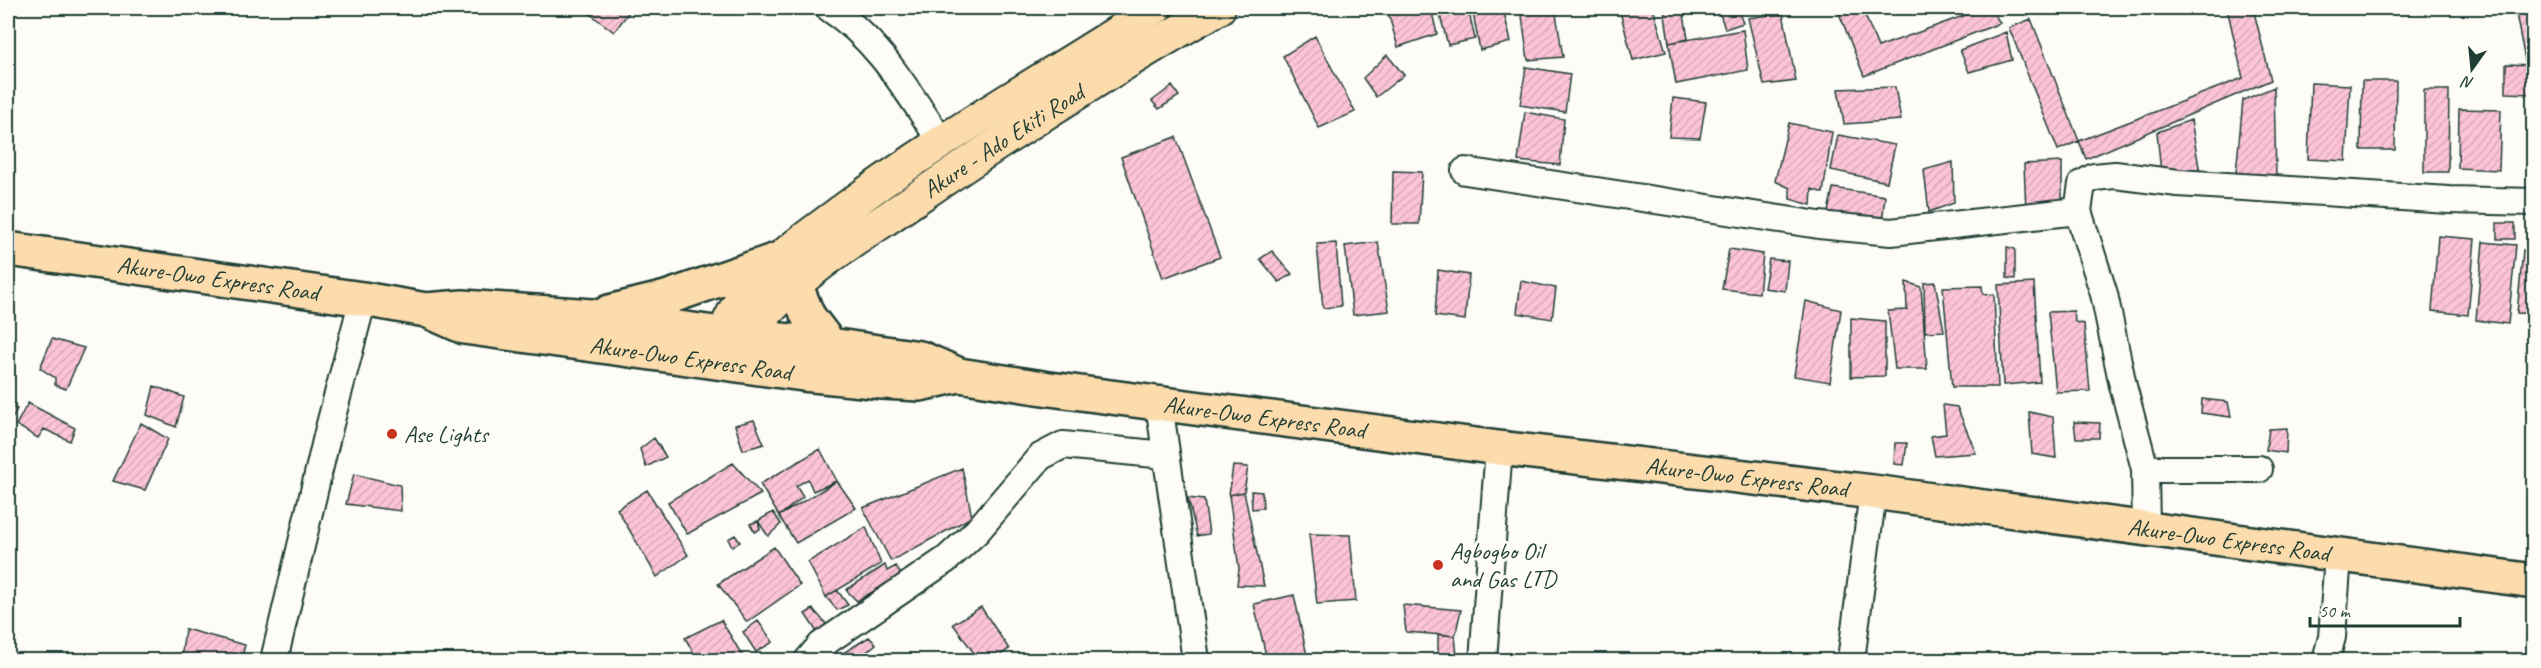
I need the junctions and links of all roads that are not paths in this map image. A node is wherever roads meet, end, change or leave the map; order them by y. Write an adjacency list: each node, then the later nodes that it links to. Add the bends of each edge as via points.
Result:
1 (829, 8): 4 (street, via 865,35)
2 (1155, 8): 4 (main road, Akure - Ado Ekiti Road)
3 (1219, 8): 9 (main road, Akure - Ado Ekiti Road, via 1129,60 814,268)
4 (941, 141): 9 (main road, Akure - Ado Ekiti Road, via 868,192)
5 (1465, 171): 7 (street, via 1819,225 1891,232)
6 (2534, 202): 7 (street, via 2178,183 2115,175 2094,177 2082,184)
7 (2079, 211): 20 (street, via 2104,294)
8 (8, 249): 10 (highway, Akure-Owo Express Road)
9 (787, 272): 12 (highway); 13 (highway, via 808,316); 14 (main road, via 770,309)
10 (363, 300): 11 (highway, Akure-Owo Express Road); 25 (street)
11 (426, 310): 12 (highway, Akure-Owo Express Road, via 463,307); 14 (highway, Akure-Owo Express Road, via 464,327)
12 (592, 316): 14 (highway, Akure-Owo Express Road)
13 (830, 345): 14 (highway, Akure-Owo Express Road); 15 (highway, Akure-Owo Express Road, via 920,358)
14 (732, 350): 15 (highway, Akure-Owo Express Road, via 803,374 920,384)
15 (959, 375): 16 (highway, Akure-Owo Express Road)
16 (1159, 404): 17 (highway, Akure-Owo Express Road); 18 (street)
17 (1499, 448): 21 (highway, Akure-Owo Express Road); 28 (street)
18 (1165, 455): 26 (street, via 1063,446 1051,450 1040,457 947,560 830,639); 27 (street)
19 (2259, 469): 20 (street)
20 (2145, 470): 22 (street)
21 (1873, 492): 22 (highway, Akure-Owo Express Road); 29 (street)
22 (2146, 530): 23 (highway, Akure-Owo Express Road)
23 (2338, 556): 24 (highway, Akure-Owo Express Road); 30 (street, via 2332,637)
24 (2534, 581)
25 (274, 660)
26 (808, 660)
27 (1197, 660)
28 (1483, 660)
29 (1851, 660)
30 (2326, 660)

